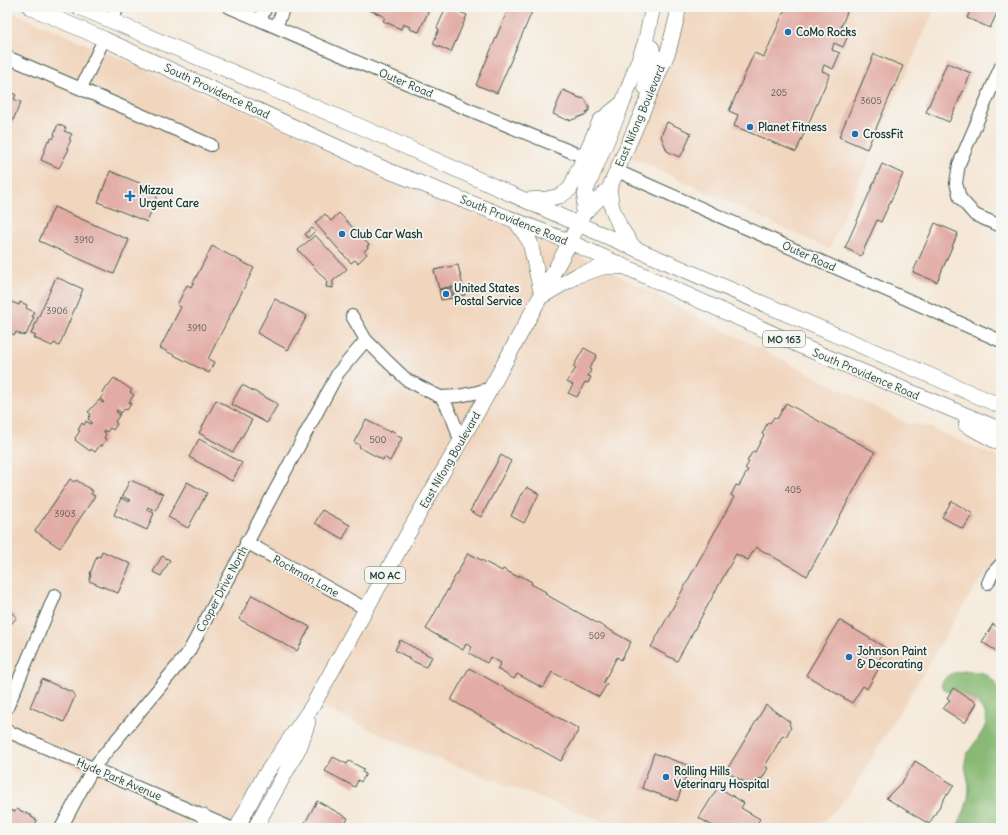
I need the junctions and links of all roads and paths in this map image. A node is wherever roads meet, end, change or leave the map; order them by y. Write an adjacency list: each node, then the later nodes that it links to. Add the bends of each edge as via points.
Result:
1 (30, 7): 13 (main road, South Providence Road / MO 163)
2 (50, 7): 11 (main road, via 89,24 106,26)
3 (78, 7): 11 (main road, South Providence Road / MO 163)
4 (118, 7): 11 (street)
5 (229, 7): 10 (street, Outer Road)
6 (266, 7): 10 (street)
7 (284, 7): 12 (street)
8 (653, 7): 14 (main road, East Nifong Boulevard)
9 (674, 10): 20 (main road, East Nifong Boulevard, via 668,52)
10 (260, 20): 12 (street, Outer Road)
11 (112, 21): 17 (main road, South Providence Road / MO 163)
12 (276, 27): 22 (street, Outer Road)
13 (104, 39): 17 (main road, via 111,36 130,39 211,74); 18 (street); 27 (main road, South Providence Road / MO 163, via 388,171)
14 (645, 43): 19 (main road, East Nifong Boulevard); 20 (main road, via 653,51 644,86)
15 (7, 57): 18 (street)
16 (1000, 69): 28 (street, via 959,164 956,183 960,198 976,215)
17 (236, 74): 25 (main road, South Providence Road / MO 163)
18 (81, 88): 21 (street)
19 (623, 102): 22 (main road, via 600,121); 26 (main road, East Nifong Boulevard, via 586,190)
20 (646, 104): 23 (main road, East Nifong Boulevard)
21 (211, 145)
22 (584, 157): 25 (main road, via 570,189 560,196)
23 (617, 171): 24 (main road, East Nifong Boulevard); 35 (street, Outer Road)
24 (609, 189): 26 (main road, East Nifong Boulevard); 30 (main road, via 612,208 620,227)
25 (524, 200): 26 (main road, South Providence Road / MO 163)
26 (580, 219): 29 (main road, East Nifong Boulevard / MO AC); 30 (main road, South Providence Road / MO 163)
27 (516, 221): 29 (main road, South Providence Road / MO 163); 32 (main road, via 530,242)
28 (1001, 226)
29 (570, 242): 31 (main road, South Providence Road / MO 163); 32 (main road, East Nifong Boulevard / MO AC)
30 (634, 248): 39 (main road, South Providence Road / MO 163)
31 (624, 267): 32 (main road, via 603,267 578,276); 38 (main road, South Providence Road / MO 163)
32 (542, 296): 36 (main road, East Nifong Boulevard / MO AC)
33 (352, 316): 34 (street)
34 (366, 340): 37 (street, via 408,380); 43 (street, Cooper Drive North, via 338,373)
35 (1001, 341)
36 (491, 388): 37 (street, via 458,396); 41 (main road, East Nifong Boulevard / MO AC)
37 (441, 396): 41 (street, via 455,421)
38 (920, 396): 40 (main road, South Providence Road / MO 163); 42 (main road, via 952,418)
39 (1001, 406)
40 (1001, 430)
41 (460, 442): 47 (main road, East Nifong Boulevard / MO AC)
42 (1001, 444)
43 (246, 542): 47 (street, Rockman Lane); 51 (street, Cooper Drive North, via 188,653)
44 (1001, 564): 45 (street, via 992,574 988,584)
45 (1001, 576)
46 (55, 595): 49 (street)
47 (366, 609): 48 (main road, East Nifong Boulevard / MO AC)
48 (313, 705): 56 (main road, East Nifong Boulevard / MO AC, via 263,778); 57 (main road, East Nifong Boulevard / MO AC, via 300,746)
49 (7, 708)
50 (7, 731): 51 (street, Hyde Park Avenue)
51 (93, 768): 52 (street, Hyde Park Avenue); 53 (street, Cooper Drive North)
52 (203, 816): 54 (main road); 55 (street, Hyde Park Avenue)
53 (61, 828)
54 (213, 828)
55 (231, 828)
56 (237, 828)
57 (255, 828)

